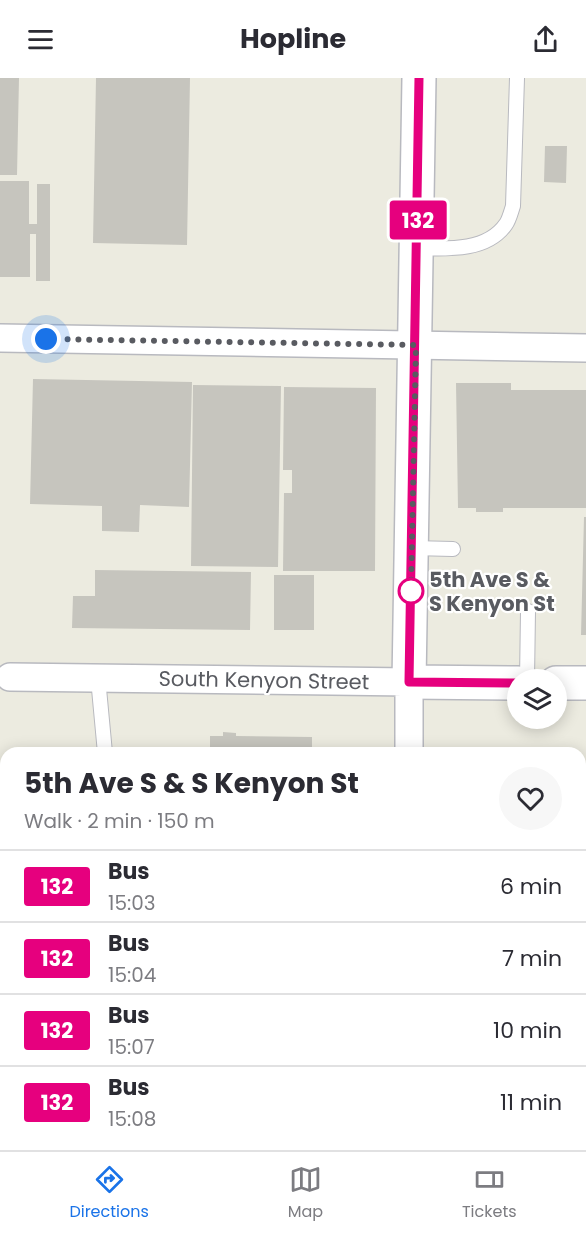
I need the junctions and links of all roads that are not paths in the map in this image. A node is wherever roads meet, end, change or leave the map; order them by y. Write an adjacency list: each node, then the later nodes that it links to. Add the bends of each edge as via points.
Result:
1 (419, 78): 3 (street)
2 (517, 78): 3 (lane, via 513,206 507,224 478,244 457,249)
3 (417, 248): 5 (street)
4 (0, 338): 5 (street)
5 (416, 345): 6 (street); 7 (street)
6 (586, 348)
7 (412, 548): 8 (lane); 13 (street)
8 (453, 549)
9 (528, 611): 10 (lane)
10 (527, 669)
11 (10, 677): 12 (street, South Kenyon Street)
12 (98, 678): 13 (street, South Kenyon Street); 17 (lane)
13 (409, 682): 14 (street, South Kenyon Street); 18 (street)
14 (507, 683)
15 (567, 683): 16 (street)
16 (586, 683)
17 (104, 747)
18 (409, 747)

